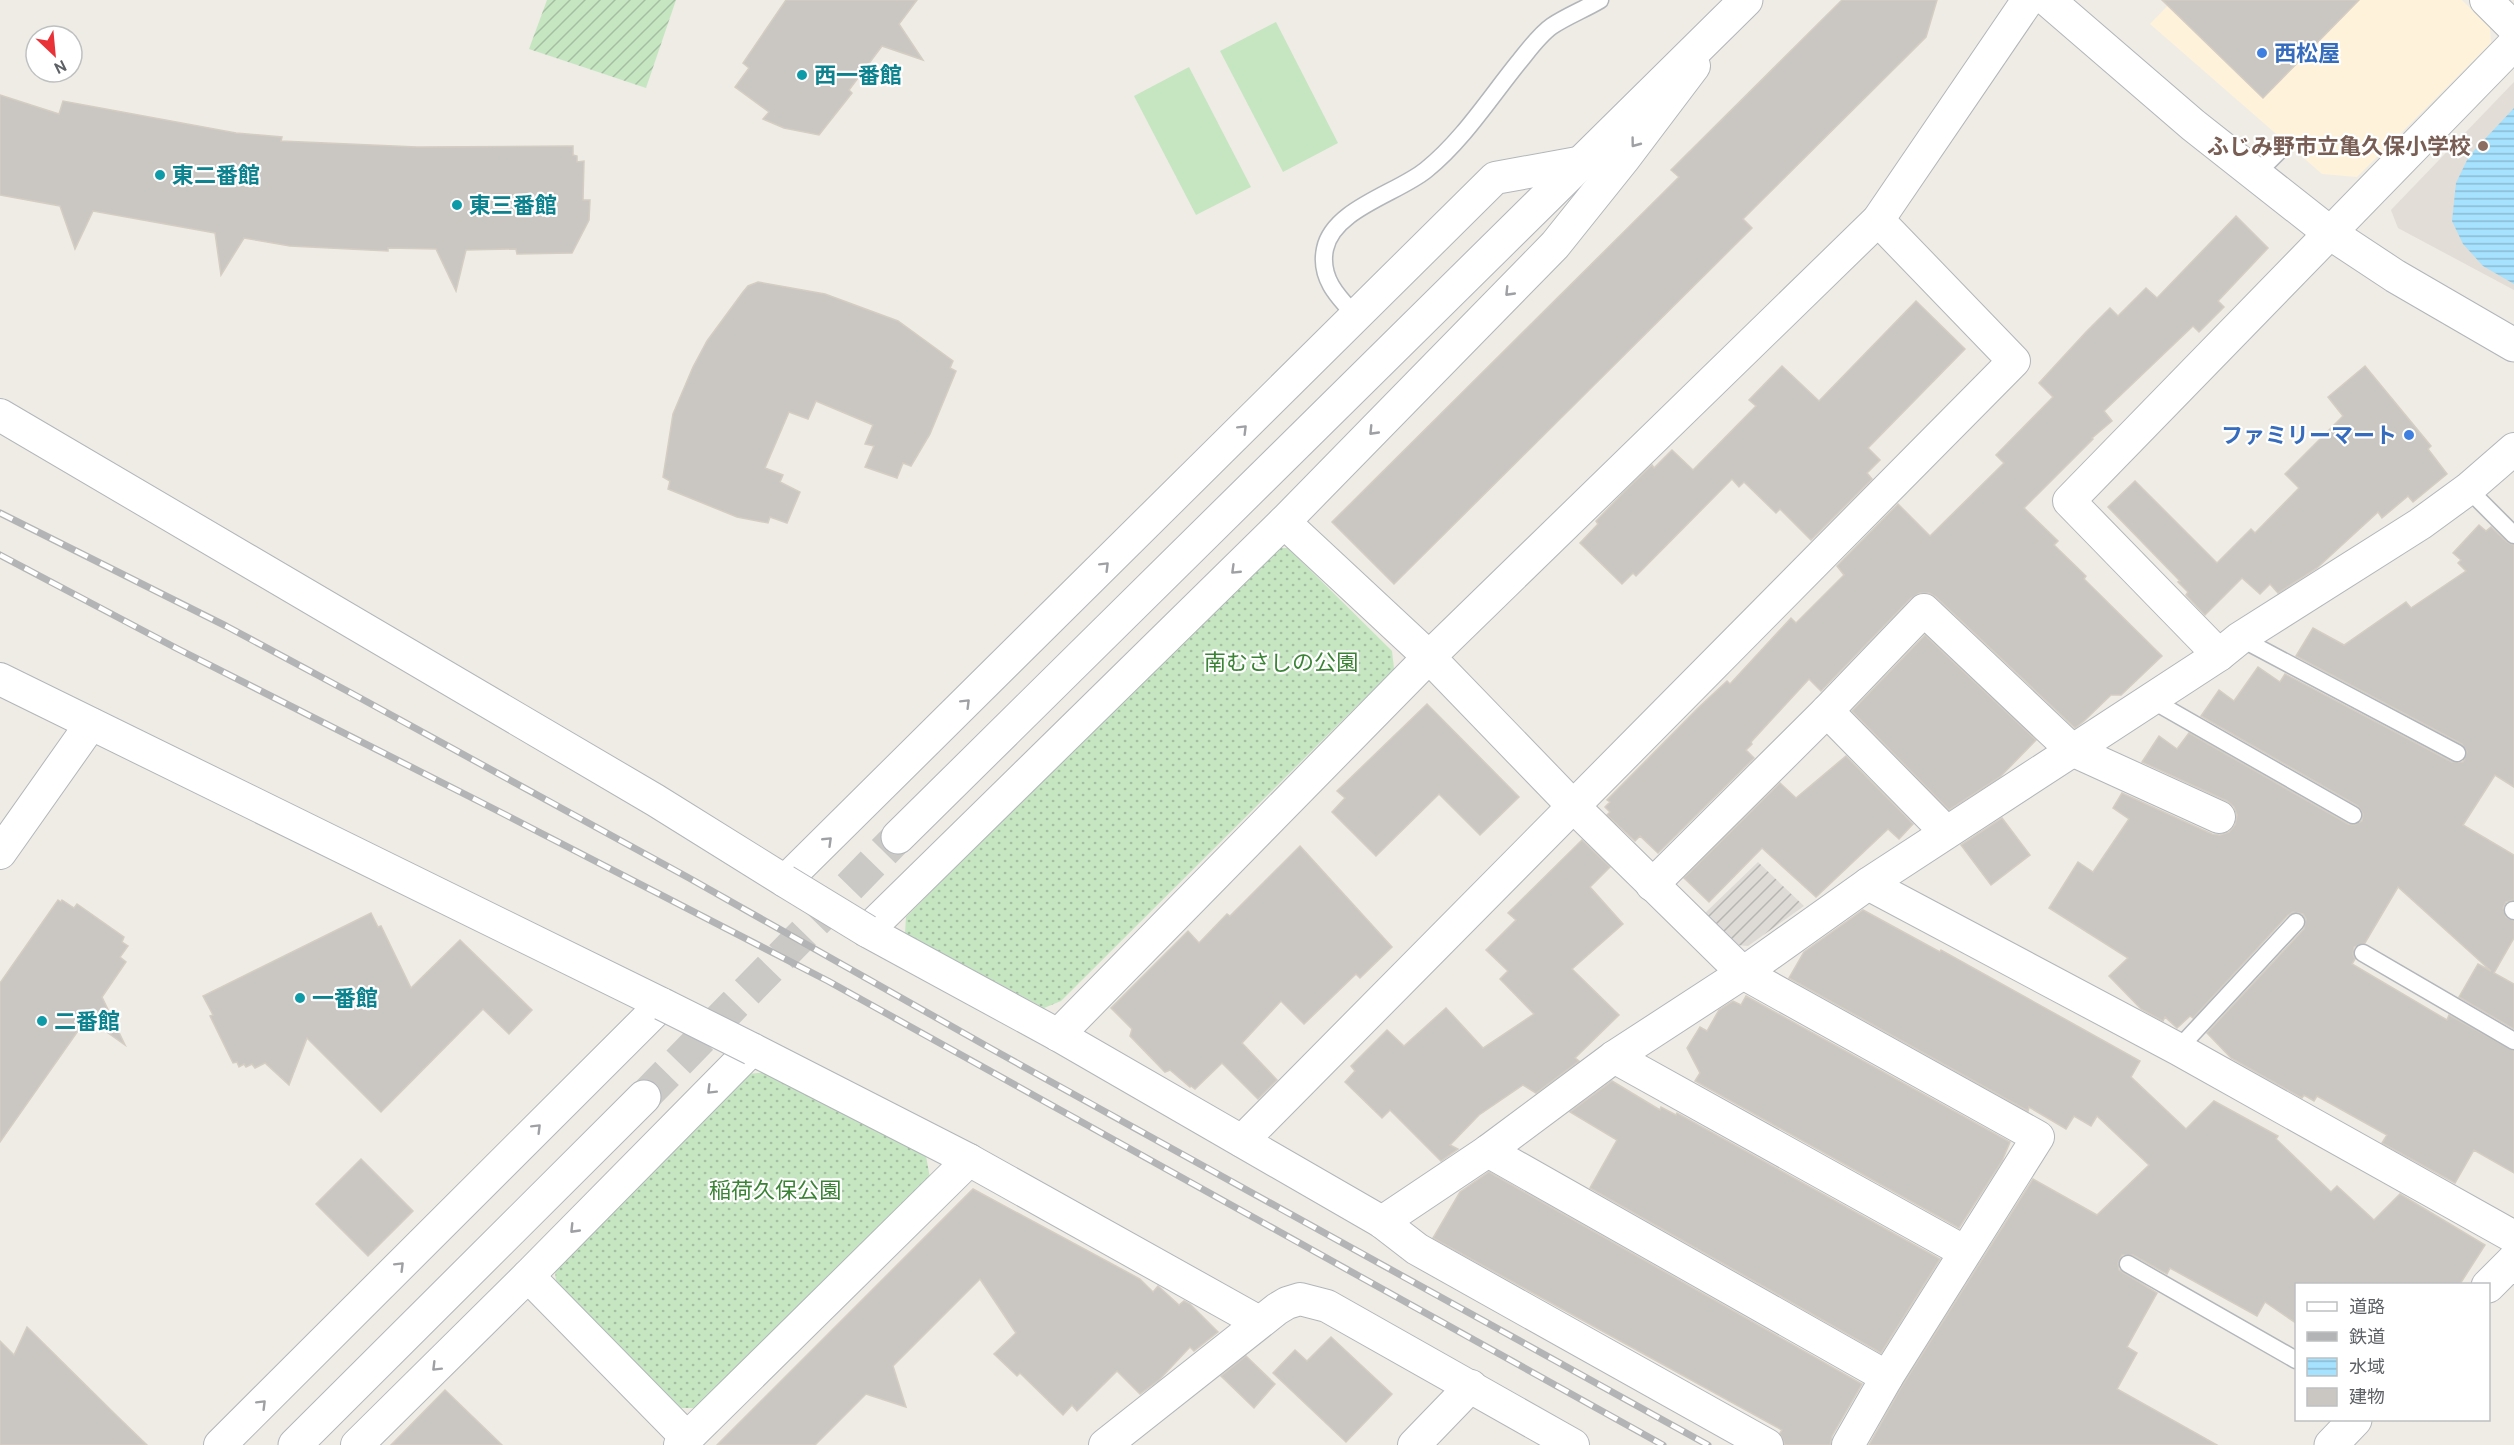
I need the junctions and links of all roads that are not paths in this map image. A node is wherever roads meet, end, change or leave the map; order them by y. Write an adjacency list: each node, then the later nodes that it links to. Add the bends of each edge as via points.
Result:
1 (1600, 0): 13 (lane, via 1551,26 1428,168 1410,182 1359,208 1336,228 1325,248 1325,270 1333,292)
2 (2028, 0): 11 (street)
3 (2048, 0): 10 (street)
4 (2486, 0): 6 (street)
5 (1740, 6): 9 (street); 18 (street, one-way to 18, via 1555,245)
6 (2514, 28)
7 (2514, 44): 12 (street)
8 (2284, 146): 10 (lane)
9 (1583, 162): 13 (street, via 1495,178); 32 (street)
10 (2256, 174): 12 (street)
11 (1878, 220): 21 (street); 28 (street, via 2014,361)
12 (2330, 233): 14 (street); 20 (street, via 2069,501)
13 (1356, 316): 34 (street, one-way to 13)
14 (2514, 345)
15 (0, 415): 34 (street, via 655,800)
16 (2514, 449): 17 (street)
17 (2468, 489): 19 (lane); 20 (street, via 2421,524)
18 (1284, 522): 21 (street); 38 (street, one-way to 38)
19 (2514, 535)
20 (2229, 647): 23 (street); 27 (lane)
21 (1429, 657): 28 (street); 42 (street)
22 (0, 678): 25 (street)
23 (2150, 699): 26 (street); 29 (lane)
24 (1827, 711): 26 (street, via 1924,610); 31 (street); 36 (street)
25 (91, 724): 33 (street); 41 (street)
26 (2072, 750): 30 (street); 31 (street)
27 (2457, 753)
28 (1574, 807): 36 (street); 48 (street)
29 (2353, 815)
30 (2219, 817)
31 (1946, 832): 35 (street)
32 (898, 837)
33 (0, 853)
34 (785, 881): 38 (street, bridge)
35 (1868, 884): 40 (street); 45 (street)
36 (1652, 885): 40 (street)
37 (2296, 922): 45 (lane)
38 (867, 931): 42 (street)
39 (2363, 953): 43 (lane)
40 (1743, 973): 46 (street); 53 (street, via 2038,1137)
41 (663, 1004): 44 (street, bridge); 64 (street, one-way to 41)
42 (1058, 1035): 48 (street)
43 (2514, 1041)
44 (752, 1049): 50 (street); 56 (street, one-way to 56)
45 (2178, 1049): 52 (street)
46 (1614, 1057): 49 (street); 53 (street)
47 (644, 1097): 65 (street)
48 (1242, 1141): 51 (street)
49 (1488, 1151): 51 (street); 60 (street)
50 (969, 1160): 58 (street); 63 (street)
51 (1382, 1222): 70 (street, via 1417,1249)
52 (2514, 1237)
53 (1965, 1252): 60 (street)
54 (2514, 1260): 57 (street)
55 (2128, 1264): 59 (lane)
56 (528, 1276): 63 (street); 66 (street, one-way to 66)
57 (2490, 1284)
58 (1259, 1322): 61 (street, via 1287,1303 1313,1301); 67 (street)
59 (2295, 1359)
60 (1887, 1377): 71 (street)
61 (1471, 1386): 68 (street); 69 (street)
62 (2353, 1421): 72 (street)
63 (684, 1442)
64 (220, 1445)
65 (295, 1445)
66 (357, 1445)
67 (1105, 1445)
68 (1414, 1445)
69 (1573, 1445)
70 (1767, 1445)
71 (1848, 1445)
72 (2331, 1445)

